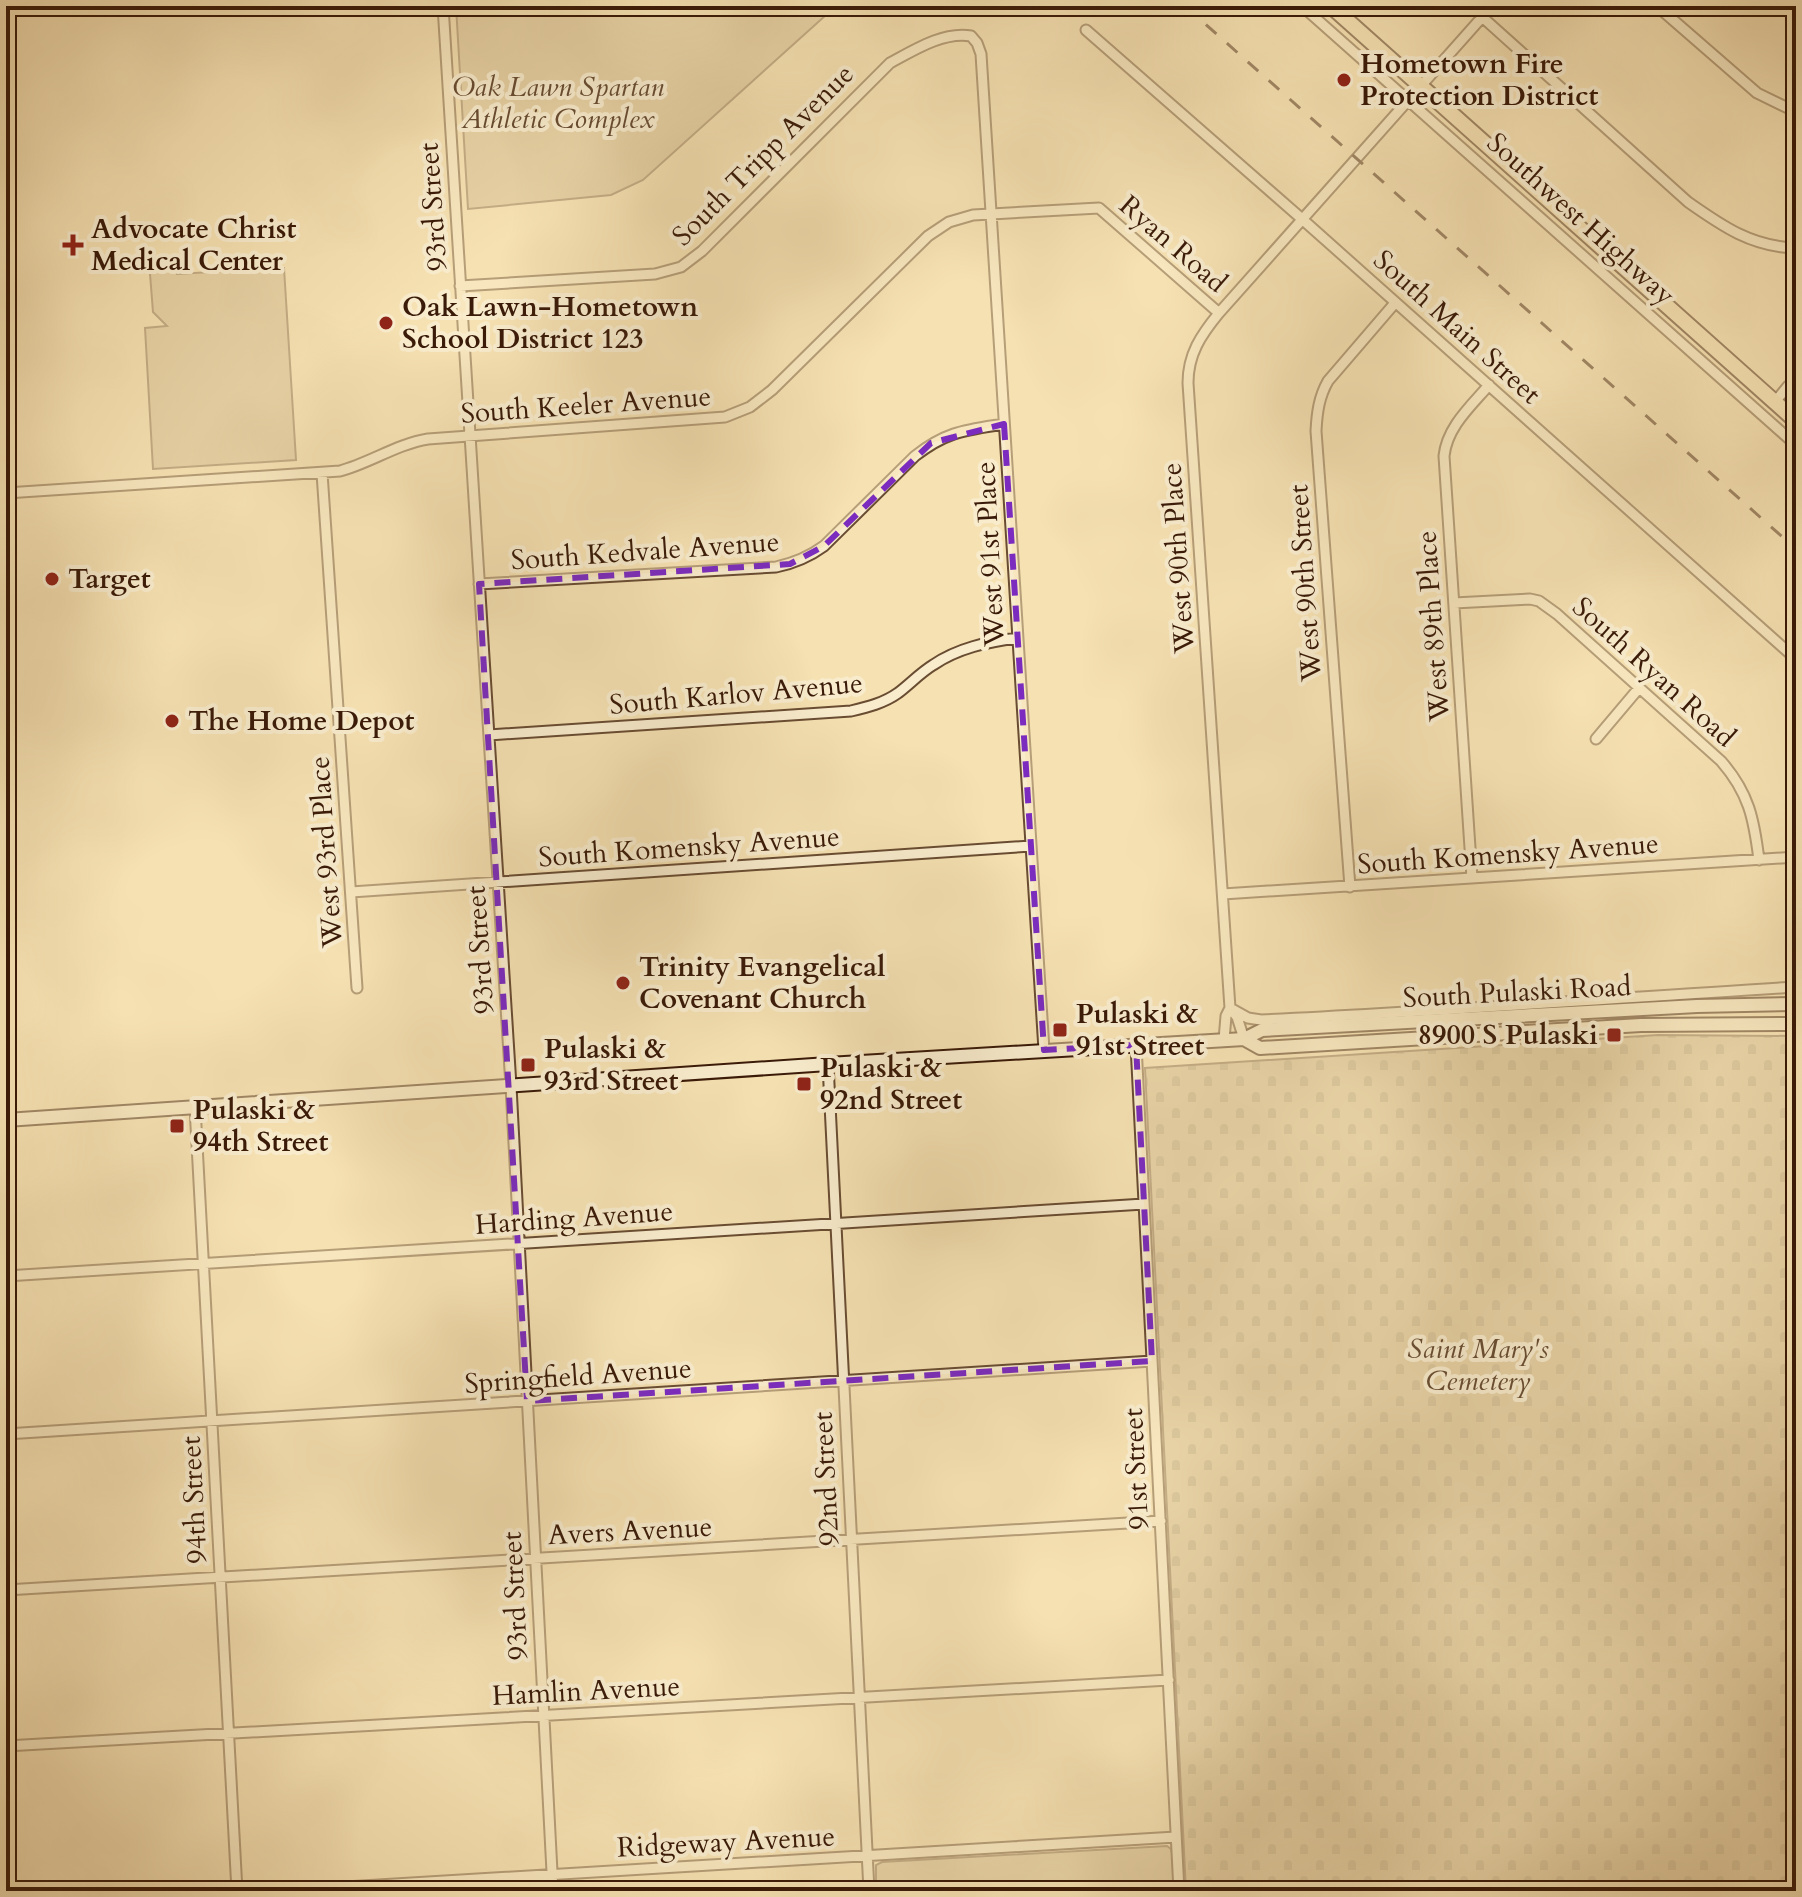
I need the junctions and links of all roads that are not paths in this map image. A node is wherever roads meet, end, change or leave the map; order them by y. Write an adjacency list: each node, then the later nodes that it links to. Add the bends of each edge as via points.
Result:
1 (443, 6): 17 (street, 93rd Street)
2 (1302, 6): 11 (street, Southwest Highway)
3 (1331, 6): 10 (main road, Southwest Highway)
4 (1470, 6): 7 (street)
5 (1492, 6): 7 (street, West 90th Place)
6 (1657, 6): 12 (street, via 1757,93)
7 (1482, 17): 10 (street, West 90th Place); 16 (street, via 1699,210 1753,241)
8 (1086, 30): 15 (street, South Main Street)
9 (981, 54): 14 (street, West 91st Place); 17 (street, South Tripp Avenue, via 971,36 954,35 890,63 681,267 655,274)
10 (1421, 86): 11 (street, West 90th Place); 22 (main road, Southwest Highway)
11 (1408, 101): 15 (street, West 90th Place); 26 (street, Southwest Highway)
12 (1796, 112)
13 (1099, 208): 14 (street, South Keeler Avenue); 19 (street, Ryan Road)
14 (991, 215): 24 (street, West 91st Place); 25 (street, South Keeler Avenue, via 961,217 928,236 772,390 738,413)
15 (1302, 219): 18 (street, South Main Street); 19 (street, West 90th Place)
16 (1796, 248)
17 (460, 286): 25 (street, 93rd Street)
18 (1395, 303): 21 (street, South Main Street); 41 (street, West 90th Street, via 1328,381 1317,416)
19 (1219, 313): 43 (street, West 90th Place, via 1200,336 1188,371)
20 (1796, 382): 22 (street)
21 (1489, 385): 30 (street, West 89th Place, via 1454,427 1445,447); 32 (street, South Main Street)
22 (1775, 402): 23 (main road, Southwest Highway)
23 (1796, 421)
24 (1004, 424): 29 (street, South Kedvale Avenue, via 931,443 824,546 790,564); 31 (street, West 91st Place)
25 (470, 436): 27 (street, South Keeler Avenue, via 418,440 352,468); 29 (street, 93rd Street)
26 (1794, 439)
27 (322, 473): 28 (street, South Keeler Avenue); 42 (street, West 93rd Place)
28 (6, 493)
29 (479, 584): 34 (street, 93rd Street)
30 (1454, 603): 33 (street, South Ryan Road, via 1539,601); 39 (street, West 89th Place)
31 (1017, 638): 34 (street, South Karlov Avenue, via 955,652 897,695 851,711); 36 (street, West 91st Place)
32 (1796, 659)
33 (1639, 688): 35 (street); 38 (street, South Ryan Road, via 1739,783 1752,812)
34 (489, 735): 40 (street, 93rd Street)
35 (1596, 739)
36 (1031, 846): 40 (street, South Komensky Avenue); 52 (street, West 91st Place)
37 (1796, 857): 38 (street, South Komensky Avenue)
38 (1759, 860): 39 (street, South Komensky Avenue)
39 (1472, 878): 41 (street, South Komensky Avenue)
40 (498, 882): 42 (street, South Komensky Avenue); 54 (street, 93rd Street)
41 (1350, 887): 43 (street, South Komensky Avenue)
42 (351, 892): 45 (street, West 93rd Place)
43 (1223, 894): 47 (street, West 90th Place)
44 (1796, 987): 47 (street, via 1261,1020)
45 (357, 988)
46 (1796, 1004): 49 (main road, South Pulaski Road, via 1262,1030)
47 (1230, 1008): 49 (street, West 90th Place); 50 (street, West 90th Place)
48 (1796, 1024): 49 (main road, South Pulaski Road, via 1641,1025 1260,1048)
49 (1244, 1039): 50 (main road, South Pulaski Road)
50 (1224, 1040): 51 (main road, South Pulaski Road)
51 (1136, 1045): 52 (main road, South Pulaski Road); 57 (street, 91st Street)
52 (1044, 1050): 53 (main road, South Pulaski Road)
53 (828, 1064): 54 (main road, South Pulaski Road); 58 (street, 92nd Street)
54 (511, 1086): 55 (main road, South Pulaski Road); 59 (street, 93rd Street)
55 (195, 1107): 56 (main road, South Pulaski Road); 60 (street, 94th Street)
56 (6, 1120)
57 (1144, 1204): 58 (street, Harding Avenue); 62 (street, 91st Street)
58 (836, 1224): 59 (street, Harding Avenue); 63 (street, 92nd Street)
59 (519, 1244): 60 (street, Harding Avenue); 64 (street, 93rd Street)
60 (204, 1264): 61 (street, Harding Avenue); 65 (street, 94th Street)
61 (6, 1276)
62 (1152, 1361): 63 (street, Springfield Avenue); 67 (street, 91st Street)
63 (844, 1381): 64 (street, Springfield Avenue); 68 (street, 92nd Street)
64 (527, 1401): 65 (street, Springfield Avenue); 69 (street, 93rd Street)
65 (212, 1421): 66 (street, Springfield Avenue); 70 (street, 94th Street)
66 (6, 1434)
67 (1161, 1521): 68 (street, Avers Avenue); 72 (street, 91st Street)
68 (852, 1540): 69 (street, Avers Avenue); 73 (street, 92nd Street)
69 (535, 1559): 70 (street, Avers Avenue); 74 (street, 93rd Street)
70 (220, 1577): 71 (street, Avers Avenue); 75 (street, 94th Street)
71 (6, 1590)
72 (1169, 1680): 73 (street, Hamlin Avenue); 77 (street, 91st Street)
73 (859, 1697): 74 (street, Hamlin Avenue); 78 (street, 92nd Street)
74 (543, 1715): 75 (street, Hamlin Avenue); 79 (street, 93rd Street)
75 (228, 1733): 76 (street, Hamlin Avenue); 80 (street, 94th Street)
76 (6, 1746)
77 (1176, 1837): 78 (street, Ridgeway Avenue); 84 (street, 91st Street)
78 (867, 1856): 79 (street, Ridgeway Avenue); 83 (street, 92nd Street)
79 (552, 1875): 81 (street, Ridgeway Avenue); 82 (street, 93rd Street)
80 (237, 1891)
81 (279, 1891)
82 (553, 1891)
83 (869, 1891)
84 (1179, 1891)

